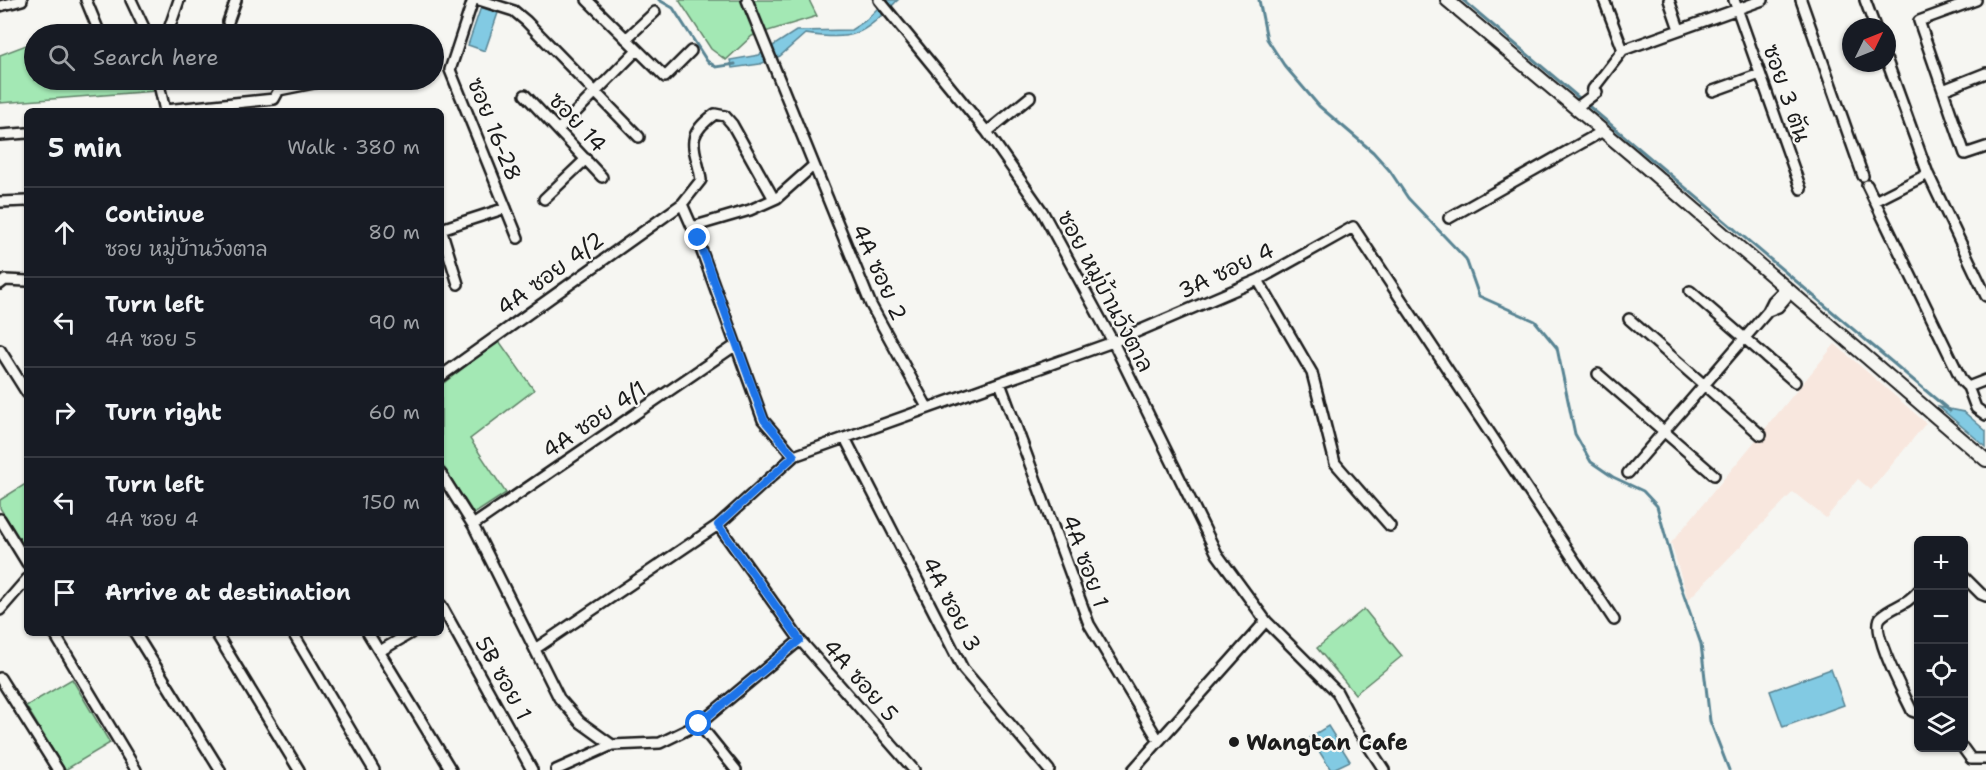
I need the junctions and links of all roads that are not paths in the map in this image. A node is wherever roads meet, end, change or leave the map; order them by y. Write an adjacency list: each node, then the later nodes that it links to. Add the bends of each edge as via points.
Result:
1 (22, 0): 20 (street)
2 (86, 0): 25 (street)
3 (131, 0): 26 (street)
4 (179, 0): 27 (street)
5 (236, 0): 24 (street)
6 (473, 0): 64 (street, ซอย 16-28, via 450,70)
7 (479, 0): 40 (street, via 514,11)
8 (587, 0): 29 (street)
9 (747, 0): 54 (street, 4A ซอย 2)
10 (1447, 0): 43 (street)
11 (1604, 0): 31 (street)
12 (1669, 0): 28 (street)
13 (1763, 0): 19 (street)
14 (1801, 0): 61 (street)
15 (1865, 0): 23 (street)
16 (1944, 0): 21 (street)
17 (1976, 0): 21 (street)
18 (880, 1): 48 (street, ซอย หมู่บ้านวังตาล)
19 (1736, 4): 28 (street); 35 (street, ซอย 3 ตัน)
20 (0, 6)
21 (1948, 10): 38 (street, via 1919,21)
22 (655, 12): 29 (street)
23 (1872, 18)
24 (228, 22)
25 (96, 24)
26 (142, 24)
27 (171, 24)
28 (1679, 28): 31 (street)
29 (626, 39): 30 (street)
30 (638, 50): 32 (street, via 665,78); 40 (street)
31 (1623, 50): 43 (street, via 1598,92)
32 (691, 51)
33 (1891, 72): 55 (street)
34 (1986, 73): 38 (street)
35 (1760, 74): 39 (street); 57 (street, ซอย 3 ตัน)
36 (160, 90): 44 (street)
37 (279, 90): 45 (street, via 274,99)
38 (1943, 90): 52 (street, via 1965,154)
39 (1713, 91)
40 (596, 92): 46 (street); 51 (street)
41 (525, 95): 46 (street, ซอย 14)
42 (1030, 97): 48 (street)
43 (1579, 105): 47 (street)
44 (165, 108)
45 (185, 108)
46 (558, 130): 53 (street, ซอย 14)
47 (1603, 130): 65 (street); 75 (street)
48 (987, 132): 79 (street, ซอย หมู่บ้านวังตาล, via 1042,211)
49 (24, 133): 50 (street)
50 (0, 135)
51 (639, 137)
52 (1986, 147)
53 (586, 159): 56 (street, ซอย 14); 58 (street)
54 (814, 165): 59 (street); 90 (street, 4A ซอย 2, via 871,305)
55 (1928, 174): 61 (street); 76 (street)
56 (602, 177)
57 (1801, 189)
58 (544, 199)
59 (774, 199): 63 (street, 4A ซอย 4/2, via 746,146 721,114 710,118 693,138 701,180); 67 (street)
60 (24, 201): 62 (street)
61 (1875, 201): 88 (street)
62 (0, 202)
63 (682, 204): 67 (street); 82 (street, 4A ซอย 4/2)
64 (506, 208): 66 (street); 68 (street, ซอย 16-28)
65 (1449, 218)
66 (444, 228)
67 (692, 228): 80 (street)
68 (518, 238)
69 (444, 239): 72 (street)
70 (1258, 280): 79 (street, 3A ซอย 4); 103 (street, via 1312,373 1335,463); 111 (street, 3A ซอย 4, via 1353,227)
71 (24, 281): 73 (street, via 5,280)
72 (458, 284)
73 (0, 285)
74 (1690, 291): 78 (street)
75 (1788, 291): 78 (street, via 1778,307 1768,311); 96 (street)
76 (1986, 296)
77 (1629, 320): 87 (street)
78 (1744, 338): 85 (street); 87 (street)
79 (1113, 342): 86 (street, 3A ซอย 4); 112 (street, ซอย หมู่บ้านวังตาล, via 1217,554)
80 (736, 345): 95 (street, via 764,420); 101 (street, 4A ซอย 4/1)
81 (0, 350): 89 (street)
82 (444, 374)
83 (1598, 374): 92 (street)
84 (1986, 380): 88 (street)
85 (1795, 382)
86 (1000, 383): 90 (street, 3A ซอย 4); 125 (street, 4A ซอย 1, via 1089,624)
87 (1704, 384): 92 (street); 93 (street)
88 (1968, 387): 91 (street, via 1976,408)
89 (24, 388)
90 (927, 407): 94 (street, 3A ซอย 4)
91 (1986, 415)
92 (1663, 430): 97 (street); 98 (street)
93 (1761, 435)
94 (845, 438): 95 (street, 3A ซอย 4); 139 (street, 4A ซอย 3, via 963,669)
95 (794, 456): 102 (street)
96 (1986, 460)
97 (1629, 473)
98 (1714, 475)
99 (444, 479): 101 (street)
100 (0, 519): 104 (street)
101 (473, 525): 120 (street)
102 (718, 525): 119 (street, 4A ซอย 5); 120 (street)
103 (1390, 526)
104 (24, 558)
105 (1968, 581): 108 (street)
106 (24, 584): 109 (street)
107 (1914, 595): 123 (street, via 1904,605 1882,615 1877,623 1894,673)
108 (1986, 596)
109 (0, 610)
110 (444, 613): 135 (street, 5B ซอย 1)
111 (1614, 620)
112 (1266, 621): 125 (street); 141 (street, ซอย หมู่บ้านวังตาล, via 1337,692)
113 (56, 636): 130 (street)
114 (137, 636): 131 (street)
115 (218, 636): 132 (street)
116 (295, 636): 133 (street)
117 (370, 636): 121 (street)
118 (406, 636): 121 (street)
119 (800, 640): 124 (street); 138 (street, 4A ซอย 5)
120 (535, 649): 126 (street, via 559,698 580,722)
121 (380, 651): 134 (street)
122 (0, 678): 129 (street)
123 (1914, 712)
124 (699, 724): 126 (street, via 660,743); 137 (street)
125 (1159, 741): 140 (street)
126 (612, 745): 136 (street)
127 (1967, 752): 128 (street, via 1971,759)
128 (1986, 759)
129 (58, 770)
130 (136, 770)
131 (220, 770)
132 (299, 770)
133 (374, 770)
134 (451, 770)
135 (532, 770)
136 (556, 770)
137 (736, 770)
138 (914, 770)
139 (1050, 770)
140 (1133, 770)
141 (1384, 770)

